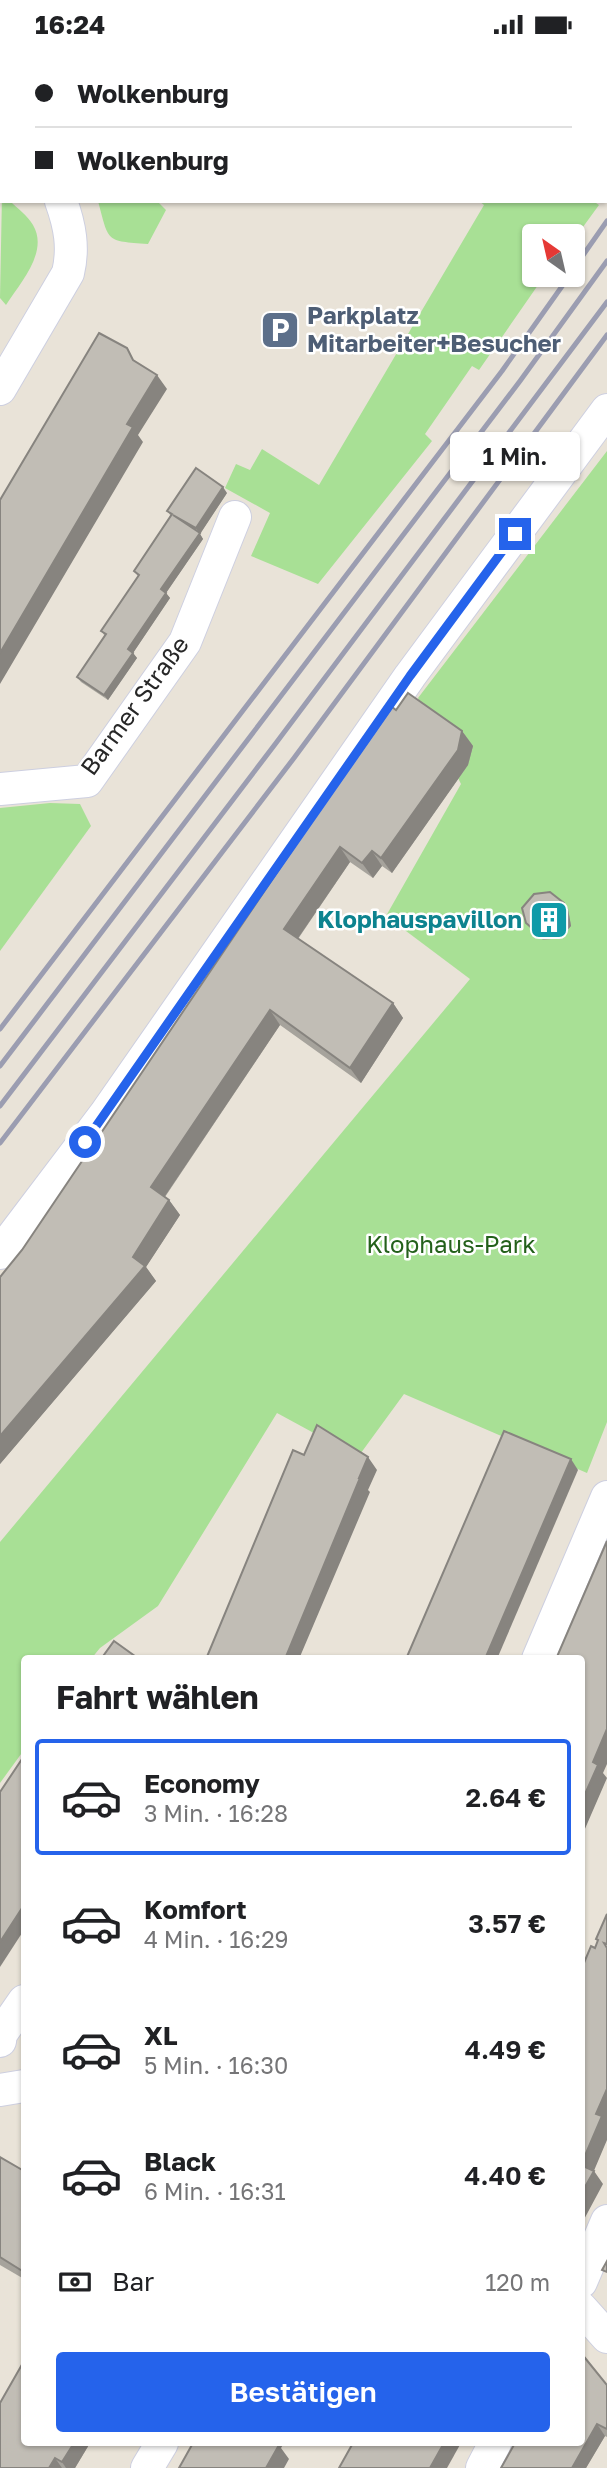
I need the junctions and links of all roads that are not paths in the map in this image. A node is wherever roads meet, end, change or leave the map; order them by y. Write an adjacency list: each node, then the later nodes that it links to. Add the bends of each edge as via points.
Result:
1 (62, 203): 2 (street, via 72,254 68,274)
2 (0, 389)
3 (607, 410): 6 (street, via 410,676 106,1113)
4 (235, 517): 5 (street, Barmer Straße, via 185,642 87,781)
5 (0, 789)
6 (0, 1253)
7 (607, 1497): 8 (street)
8 (540, 1655)
9 (21, 2005): 10 (street)
10 (0, 2041)
11 (21, 2087): 12 (street)
12 (0, 2090)
13 (607, 2221): 14 (street)
14 (585, 2273)
15 (585, 2312): 16 (street)
16 (607, 2337)
17 (160, 2446): 19 (street)
18 (493, 2446): 20 (street)
19 (147, 2468)
20 (482, 2468)

